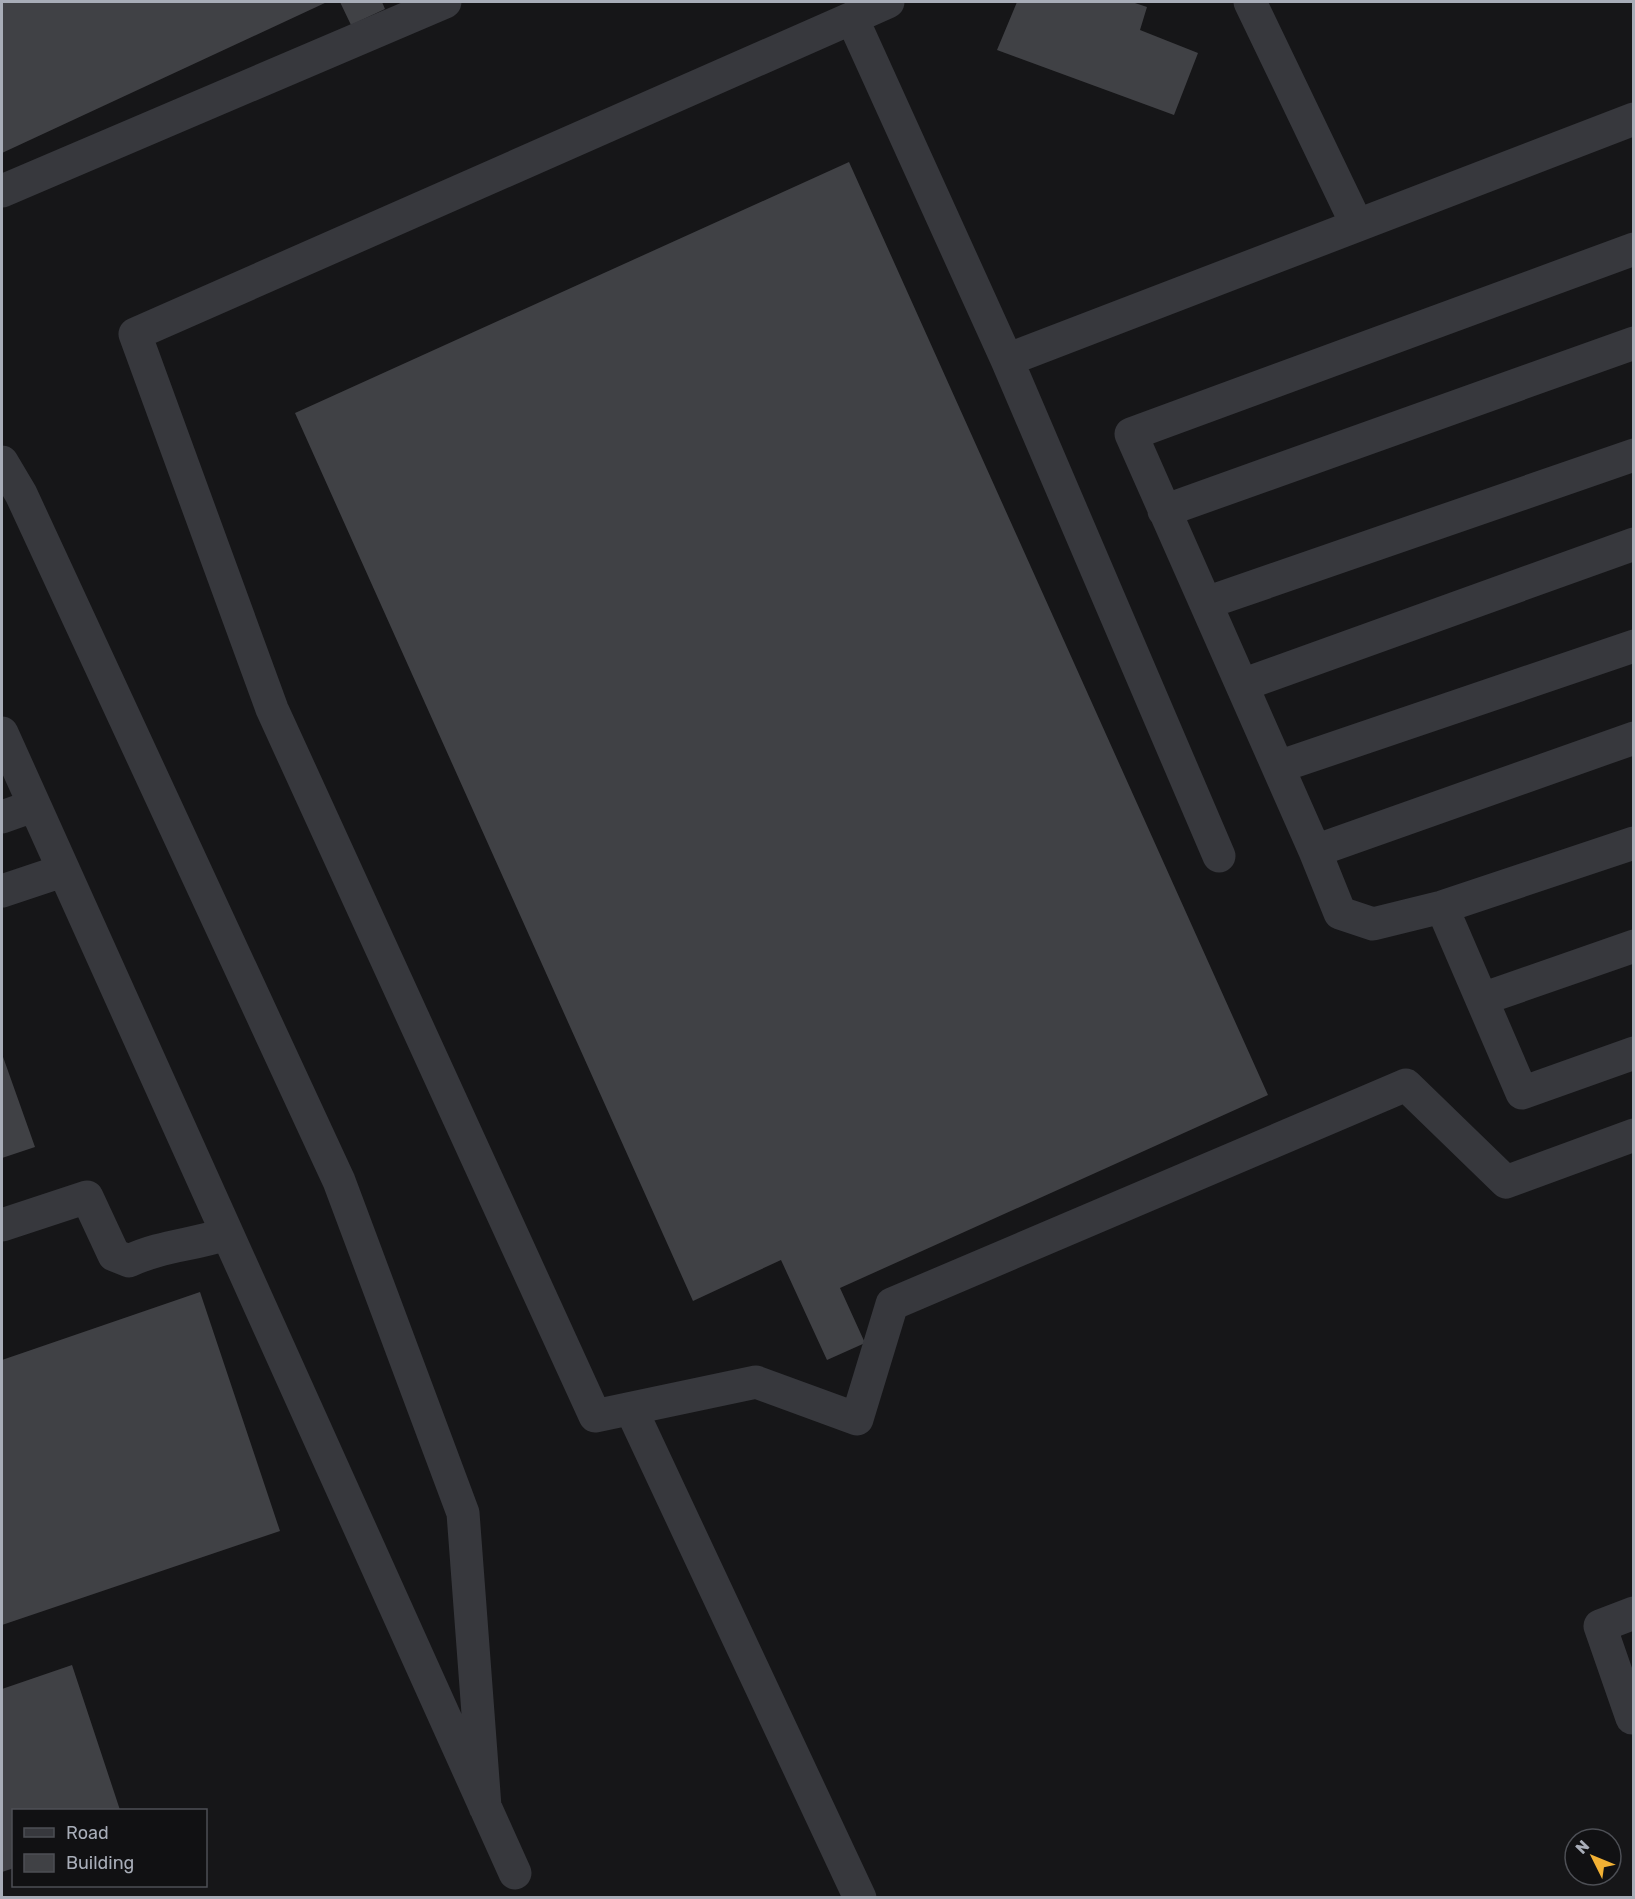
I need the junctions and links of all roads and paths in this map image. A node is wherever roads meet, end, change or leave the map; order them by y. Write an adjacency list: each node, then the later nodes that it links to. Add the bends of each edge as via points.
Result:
1 (445, 2): 6 (lane)
2 (888, 2): 4 (lane)
3 (1250, 2): 7 (lane)
4 (852, 18): 10 (lane); 35 (lane, via 135,334 272,709 595,1416)
5 (1634, 119): 7 (lane)
6 (2, 191)
7 (1357, 225): 10 (lane)
8 (1634, 249): 13 (lane, via 1131,434)
9 (1634, 343): 13 (lane)
10 (1007, 360): 25 (lane)
11 (1634, 455): 15 (lane)
12 (2, 462): 38 (lane, via 21,494 339,1180 463,1513)
13 (1164, 511): 15 (lane)
14 (1634, 544): 17 (lane)
15 (1206, 603): 17 (lane)
16 (1634, 646): 20 (lane)
17 (1242, 685): 20 (lane)
18 (2, 734): 21 (lane)
19 (1634, 738): 24 (lane)
20 (1278, 767): 24 (lane)
21 (33, 806): 22 (lane); 26 (lane)
22 (2, 817)
23 (1634, 843): 28 (lane)
24 (1315, 851): 28 (lane, via 1340,913 1373,924)
25 (1219, 856)
26 (62, 871): 27 (lane); 34 (lane)
27 (2, 891)
28 (1442, 907): 30 (lane)
29 (1634, 946): 30 (lane)
30 (1482, 999): 31 (lane, via 1522,1093)
31 (1634, 1053)
32 (1634, 1135): 35 (lane, via 1506,1182 1406,1085 892,1304 857,1419 756,1383)
33 (2, 1225): 34 (lane, via 87,1197 114,1255 129,1262 151,1251 197,1244)
34 (226, 1234): 38 (lane)
35 (631, 1409): 40 (lane)
36 (1634, 1613): 37 (lane, via 1600,1626)
37 (1634, 1718)
38 (485, 1807): 39 (lane)
39 (515, 1873)
40 (860, 1898)

